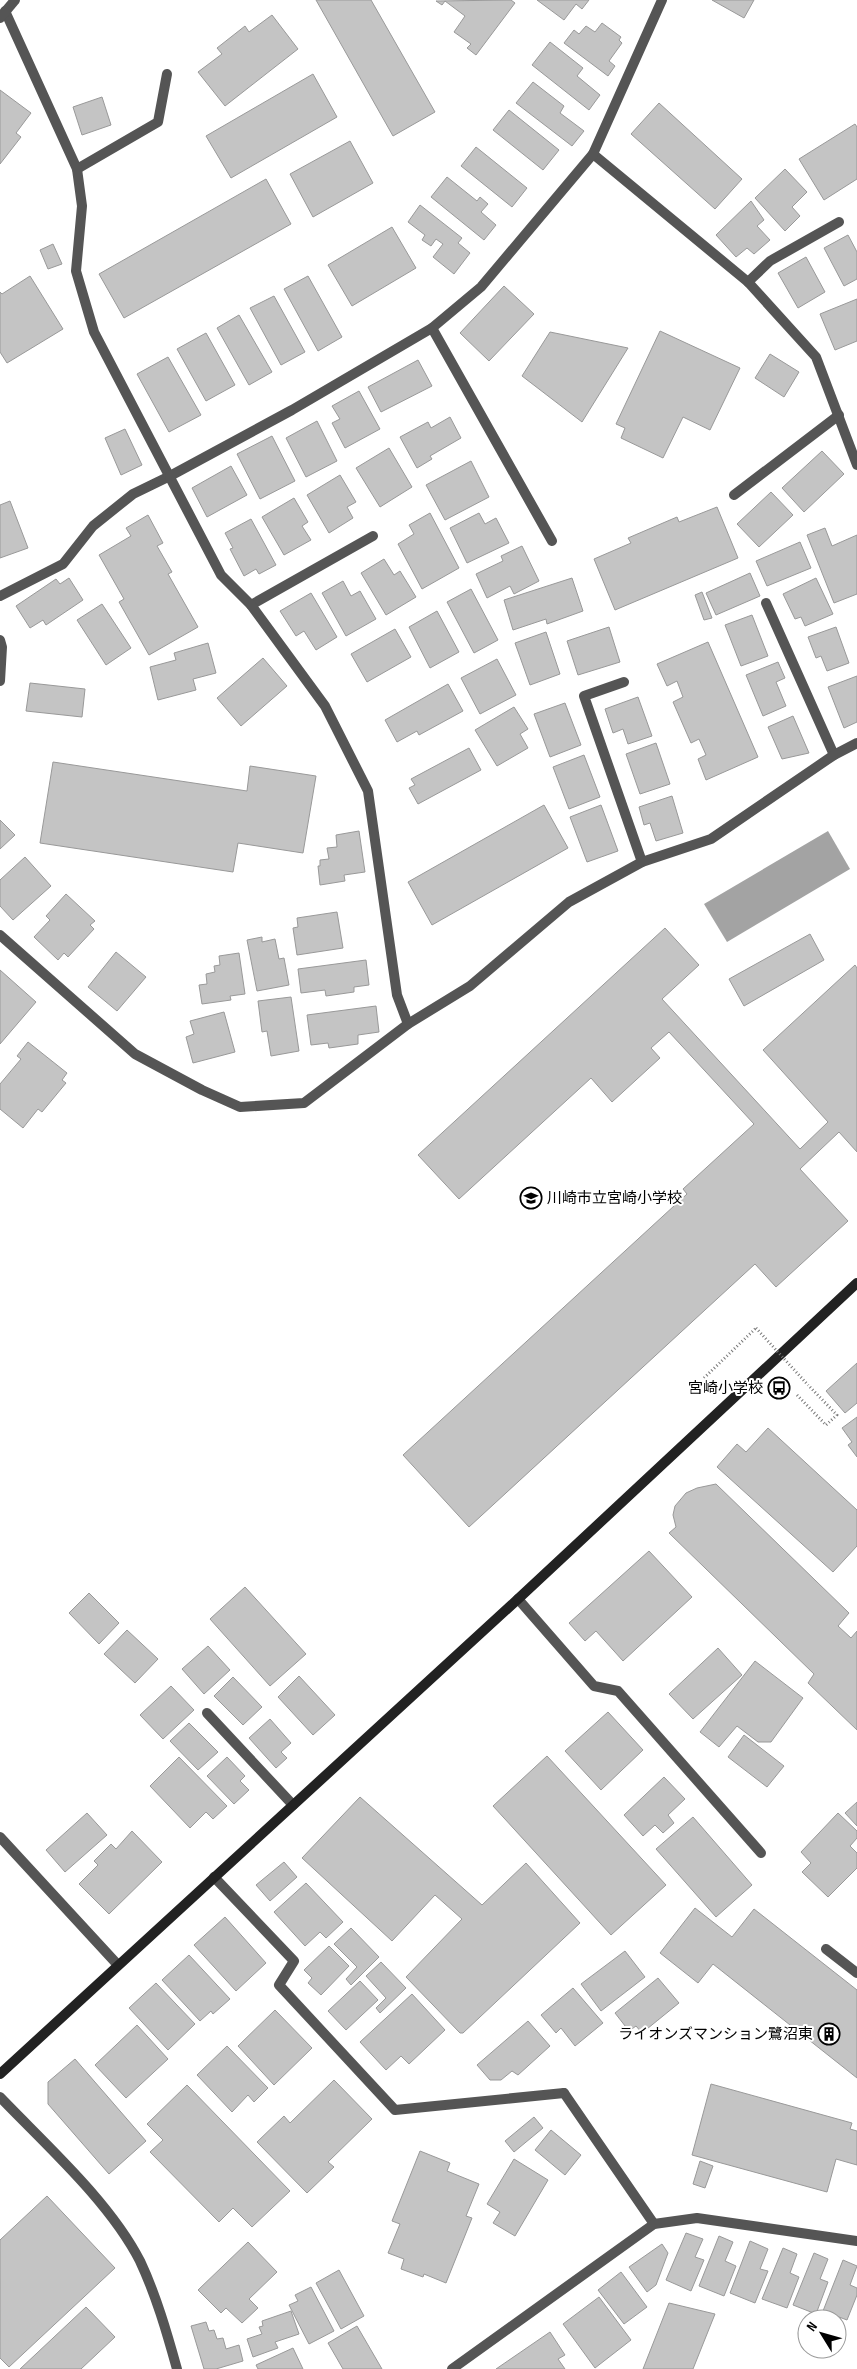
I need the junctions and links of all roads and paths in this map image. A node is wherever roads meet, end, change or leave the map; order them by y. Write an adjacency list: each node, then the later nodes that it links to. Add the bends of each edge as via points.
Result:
1 (15, 0): 3 (street)
2 (662, 0): 5 (street)
3 (3, 15): 6 (street)
4 (167, 74): 6 (street, via 158,122)
5 (593, 154): 8 (street); 9 (street, via 481,287)
6 (77, 169): 12 (street, via 82,206 76,271 94,332)
7 (839, 222): 8 (street, via 770,261)
8 (748, 282): 10 (street, via 816,357)
9 (432, 328): 12 (street, via 292,410); 15 (street)
10 (839, 415): 11 (street); 13 (street)
11 (857, 465)
12 (170, 476): 16 (street, via 133,494 93,526 63,564); 18 (street, via 221,575)
13 (734, 495)
14 (373, 536): 18 (street)
15 (552, 541)
16 (0, 596)
17 (766, 603): 23 (street)
18 (251, 605): 26 (street, via 324,706 368,792 397,995)
19 (0, 640): 20 (street)
20 (0, 681)
21 (624, 682): 24 (street, via 584,696)
22 (857, 743): 23 (street)
23 (834, 755): 24 (street, via 711,839)
24 (642, 862): 26 (street, via 569,902 470,986)
25 (0, 935): 26 (street, via 135,1054 240,1107 304,1103)
26 (408, 1024)
27 (857, 1283): 30 (street)
28 (704, 1378): 29 (path, bridge, via 756,1328 837,1415 826,1425)
29 (797, 1395)
30 (518, 1600): 32 (street); 34 (street, via 594,1686 618,1691)
31 (208, 1713): 32 (street)
32 (293, 1805): 35 (street)
33 (0, 1837): 37 (street)
34 (761, 1853)
35 (214, 1877): 37 (street); 41 (street, via 294,1961 280,1985 394,2110 564,2093)
36 (826, 1949): 38 (street)
37 (117, 1964): 39 (street)
38 (857, 1973)
39 (0, 2074)
40 (0, 2097): 43 (street, via 102,2204 140,2261 167,2332)
41 (654, 2224): 42 (street, via 697,2218); 44 (street)
42 (857, 2241)
43 (176, 2369)
44 (452, 2369)

